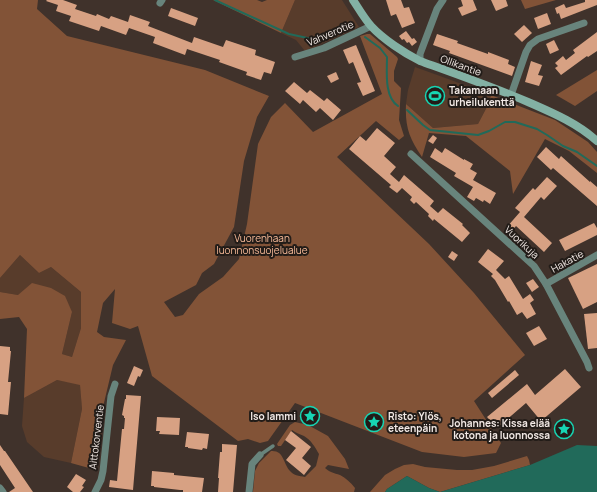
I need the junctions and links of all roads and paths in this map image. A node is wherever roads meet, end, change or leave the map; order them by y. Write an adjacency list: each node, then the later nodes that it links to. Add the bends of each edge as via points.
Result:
1 (353, 0): 4 (street, Ollikantie)
2 (443, 0): 6 (street, via 420,54)
3 (584, 23): 7 (street, via 538,39 530,45)
4 (371, 26): 5 (street, Vahverotie, via 324,48); 6 (street, Ollikantie, via 394,45)
5 (296, 57)
6 (420, 61): 7 (street, Ollikantie)
7 (511, 95): 8 (street, Ollikantie, via 567,120)
8 (597, 141)
9 (411, 154): 11 (street, Vuorikuja, via 534,266)
10 (597, 256): 11 (street, Hakatie)
11 (546, 284): 12 (street, Vuorikuja)
12 (589, 368)
13 (115, 384): 18 (street, Aittokorventie, via 103,471)
14 (273, 446): 15 (lane)
15 (260, 455): 19 (street, via 251,466)
16 (0, 488): 17 (street)
17 (3, 492)
18 (95, 492)
19 (249, 492)

